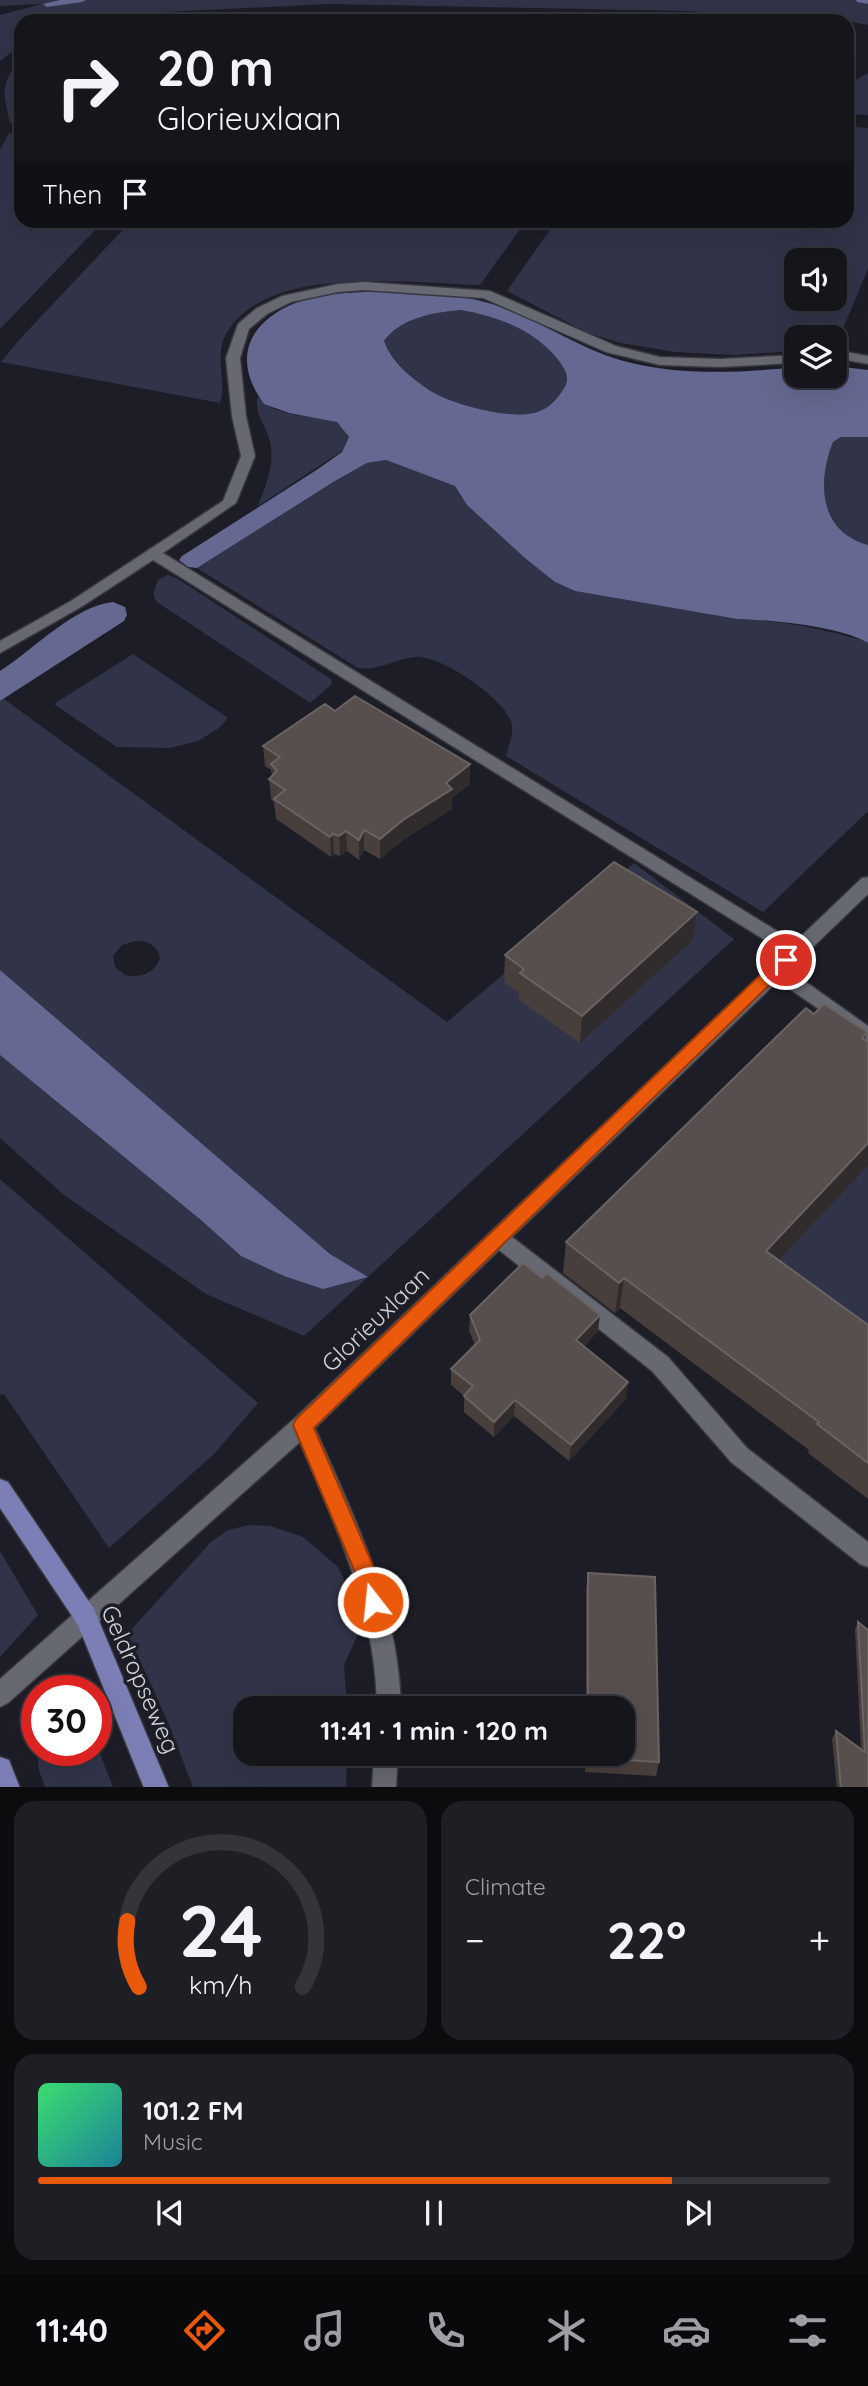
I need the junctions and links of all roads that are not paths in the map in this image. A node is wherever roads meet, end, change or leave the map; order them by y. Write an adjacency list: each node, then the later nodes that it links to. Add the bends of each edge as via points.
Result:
1 (847, 355): 3 (street)
2 (784, 360): 4 (street, via 660,360 611,349 485,294 364,286 287,299 243,327 233,358 248,456 229,503)
3 (868, 360)
4 (153, 554): 5 (street); 7 (street)
5 (0, 648)
6 (868, 883): 7 (street, Glorieuxlaan)
7 (796, 951): 8 (street, Glorieuxlaan)
8 (775, 970): 9 (street); 10 (street, Glorieuxlaan)
9 (868, 1036)
10 (497, 1237): 11 (street, Glorieuxlaan); 13 (street, via 660,1364 739,1455)
11 (303, 1425): 14 (street, Glorieuxlaan); 16 (street, via 368,1577 391,1677)
12 (0, 1489): 14 (main road, Geldropseweg)
13 (868, 1556)
14 (86, 1617): 15 (street, Glorieuxlaan); 20 (main road, Geldropseweg)
15 (0, 1695)
16 (390, 1696)
17 (385, 1766): 21 (street)
18 (0, 1769): 19 (main road)
19 (8, 1787)
20 (156, 1787)
21 (384, 1787)

